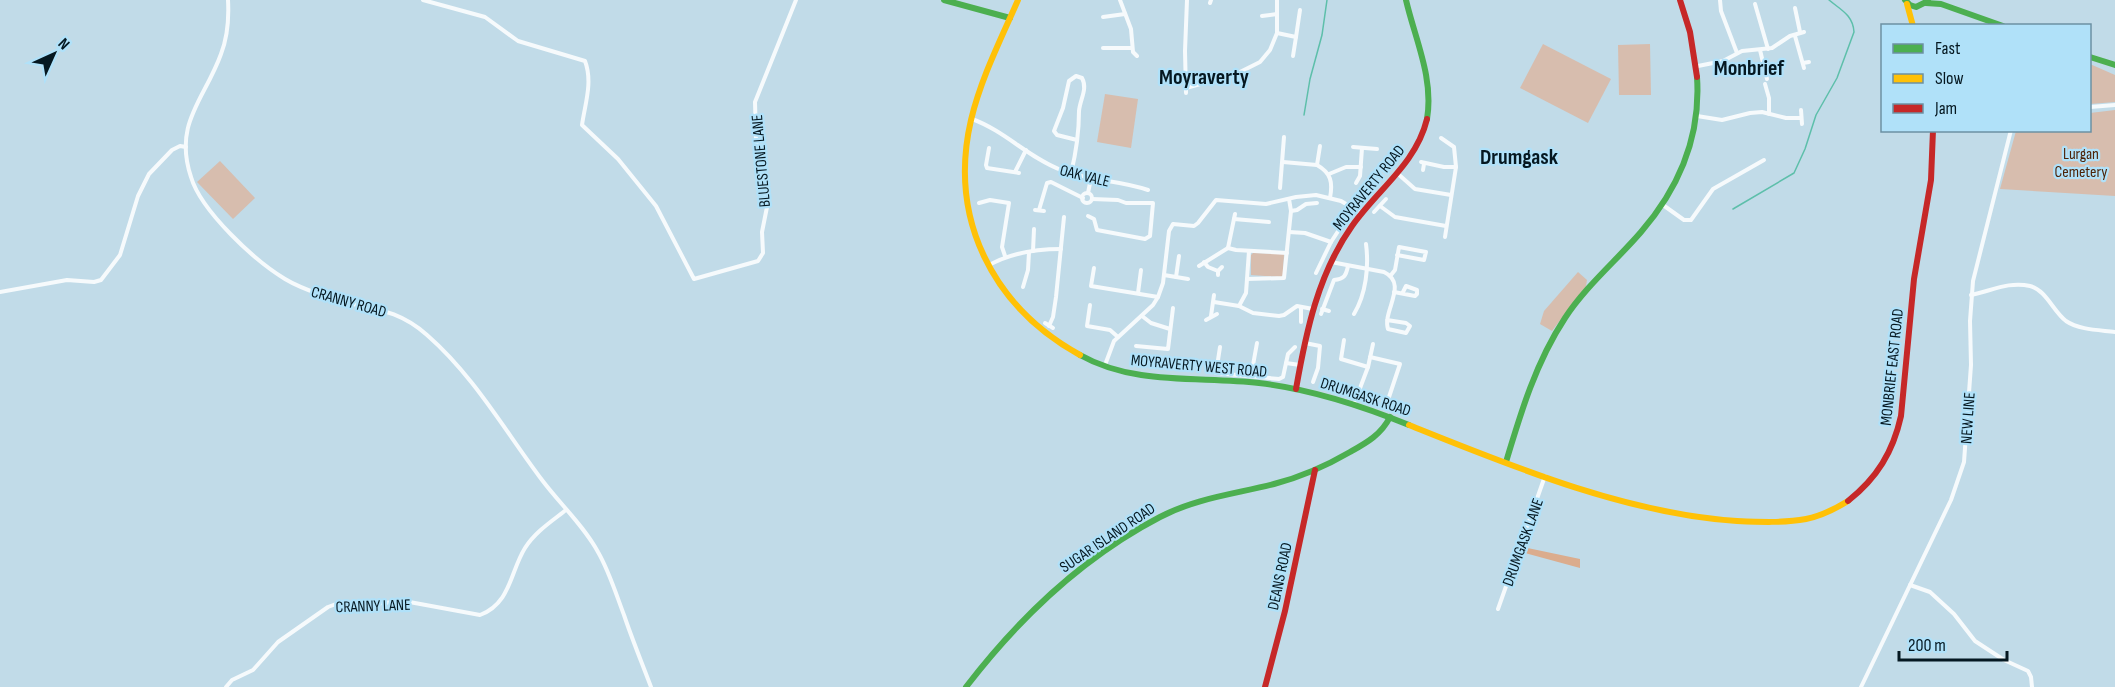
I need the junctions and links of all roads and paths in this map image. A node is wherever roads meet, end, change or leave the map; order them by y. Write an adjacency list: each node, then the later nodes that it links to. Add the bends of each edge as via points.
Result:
1 (228, 0): 56 (street, CRANNY ROAD, via 225,40 192,112)
2 (423, 0): 3 (street, BLUESTONE LANE, via 485,17 518,41 585,61 589,82 582,125 618,159 656,206 694,279 758,261 763,253 766,207 755,102)
3 (796, 0)
4 (944, 0): 22 (street)
5 (1018, 0): 22 (street, MOYRAVERTY WEST ROAD)
6 (1120, 0): 18 (street)
7 (1187, 0): 40 (street)
8 (1276, 0): 19 (street)
9 (1406, 0): 69 (street, MOYRAVERTY ROAD, via 1429,98 1427,124 1413,155)
10 (1680, 0): 39 (street)
11 (1720, 0): 33 (street, via 1726,31)
12 (1905, 1): 14 (street, via 1915,7); 24 (street)
13 (1939, 2): 14 (street); 25 (street)
14 (1926, 3): 23 (street, via 1916,13)
15 (1755, 4): 31 (street)
16 (1300, 10): 28 (street)
17 (1802, 11): 27 (street, via 1796,10 1802,32)
18 (1125, 14): 21 (street); 30 (street)
19 (1277, 14): 20 (street); 26 (street)
20 (1262, 16)
21 (1103, 17)
22 (1010, 18): 48 (street, MOYRAVERTY WEST ROAD)
23 (1913, 24)
24 (1913, 24)
25 (1998, 24)
26 (1277, 33): 28 (street); 40 (street, via 1260,62)
27 (1795, 36): 31 (street); 37 (street, via 1803,66)
28 (1296, 37): 35 (street)
29 (1103, 48): 30 (street)
30 (1132, 48): 34 (street)
31 (1768, 49): 32 (street)
32 (1760, 50): 33 (street); 45 (street, via 1768,84)
33 (1737, 54): 39 (street)
34 (1137, 56)
35 (1293, 56)
36 (2091, 57): 38 (street)
37 (1809, 62)
38 (2115, 65)
39 (1698, 66): 46 (street)
40 (1186, 88): 41 (street)
41 (1186, 93)
42 (2115, 105): 43 (street)
43 (2091, 108)
44 (1801, 110): 47 (street)
45 (1769, 114): 46 (street, via 1750,113 1722,120); 47 (street)
46 (1697, 116): 83 (street, via 1678,179)
47 (1801, 118): 49 (street)
48 (972, 119): 61 (street, OAK VALE); 113 (street, MOYRAVERTY WEST ROAD, via 965,169 967,196 974,231)
49 (1802, 124)
50 (1933, 132): 176 (street, MONBRIEF EAST ROAD, via 1932,183 1913,288 1899,430 1879,472 1854,496 1815,517 1769,522 1708,520 1640,506)
51 (2010, 132): 133 (street, NEW LINE)
52 (1284, 137): 63 (street)
53 (1441, 138): 66 (street, via 1454,147)
54 (1077, 140): 54 (street, via 1085,83 1076,76 1069,81 1054,131); 68 (street)
55 (1320, 146): 64 (street)
56 (186, 147): 128 (street, via 172,150 149,174 120,255 101,280 68,280); 177 (street, CRANNY ROAD, via 190,176 203,202 224,226 286,280 328,298 401,316 428,336 478,391)
57 (1353, 147): 59 (street)
58 (989, 148): 61 (street, via 987,168 1017,172)
59 (1362, 148): 60 (street); 65 (street)
60 (1377, 149)
61 (1026, 150): 68 (street, OAK VALE)
62 (1764, 160): 83 (street, via 1713,189 1690,220)
63 (1283, 162): 64 (street); 73 (street)
64 (1317, 165): 70 (street)
65 (1361, 167): 70 (street, via 1346,167); 72 (street)
66 (1456, 167): 67 (street, via 1423,163); 76 (street)
67 (1423, 170)
68 (1071, 173): 71 (street, OAK VALE)
69 (1397, 173): 76 (street, via 1415,189); 88 (street, MOYRAVERTY ROAD)
70 (1329, 174): 79 (street)
71 (1091, 178): 74 (street, OAK VALE); 75 (street)
72 (1356, 183)
73 (1280, 188)
74 (1148, 190)
75 (1088, 193): 77 (street); 80 (street)
76 (1451, 195): 96 (street)
77 (1083, 198): 80 (street, via 1087,202); 86 (street, via 1047,183)
78 (1289, 198): 79 (street); 87 (street); 122 (street, via 1266,204 1216,200 1198,223 1176,223 1169,231)
79 (1330, 198): 88 (street)
80 (1092, 199): 91 (street, via 1153,203 1150,236 1145,239 1097,230 1095,219)
81 (1386, 199): 84 (street)
82 (979, 202): 108 (street, via 1009,202 1002,248)
83 (1662, 205): 174 (street, via 1580,298 1546,348)
84 (1380, 206): 89 (street); 96 (street, via 1395,217)
85 (1313, 209): 87 (street, via 1315,203)
86 (1039, 210)
87 (1291, 211): 98 (street)
88 (1361, 213): 111 (street, MOYRAVERTY ROAD)
89 (1374, 213)
90 (1265, 215): 102 (street, via 1267,222 1234,216)
91 (1088, 216)
92 (1348, 216): 95 (street)
93 (1338, 218): 95 (street)
94 (1062, 219): 103 (street)
95 (1345, 222): 100 (street)
96 (1446, 226): 99 (street)
97 (1034, 229): 104 (street)
98 (1289, 232): 100 (street, via 1305,232); 106 (street)
99 (1445, 237)
100 (1331, 242): 115 (street)
101 (1366, 244): 118 (street)
102 (1228, 248): 105 (street); 110 (street)
103 (1060, 249): 104 (street); 149 (street)
104 (1031, 251): 108 (street); 127 (street)
105 (1249, 251): 106 (street); 126 (street)
106 (1287, 253): 126 (street, via 1284,278)
107 (1397, 255): 107 (street, via 1399,247 1426,252 1424,260); 123 (street)
108 (1005, 256): 113 (street)
109 (1179, 256): 124 (street)
110 (1204, 262): 114 (street); 120 (street)
111 (1331, 262): 116 (street); 140 (street, MOYRAVERTY ROAD)
112 (1313, 263): 115 (street)
113 (988, 265): 163 (street, MOYRAVERTY WEST ROAD, via 1011,301 1035,327 1073,353)
114 (1199, 266)
115 (1318, 266): 121 (street)
116 (1348, 266): 118 (street); 141 (street, via 1346,276 1334,280 1322,311)
117 (1094, 268): 131 (street, via 1091,286)
118 (1367, 269): 123 (street); 142 (street, via 1355,312)
119 (1141, 270): 131 (street)
120 (1219, 271)
121 (1316, 273)
122 (1164, 275): 124 (street); 134 (street)
123 (1391, 275): 129 (street)
124 (1176, 277): 125 (street)
125 (1188, 279)
126 (1247, 279): 137 (street, via 1246,293)
127 (1023, 287)
128 (0, 292)
129 (1394, 292): 130 (street); 147 (street)
130 (1403, 292)
131 (1138, 293): 134 (street)
132 (1214, 295): 135 (street)
133 (1971, 295): 151 (street, via 2011,285 2030,286 2040,291 2069,323); 178 (street, NEW LINE, via 1964,462 1951,500)
134 (1158, 297): 144 (street)
135 (1214, 302): 137 (street); 145 (street)
136 (1090, 305): 152 (street, via 1087,326 1110,330)
137 (1239, 306): 138 (street, via 1253,313 1279,316)
138 (1301, 307): 140 (street); 148 (street)
139 (1173, 308): 150 (street)
140 (1313, 309): 154 (street, MOYRAVERTY ROAD)
141 (1329, 311)
142 (1362, 312)
143 (1217, 314): 145 (street)
144 (1142, 316): 150 (street); 152 (street)
145 (1211, 316): 146 (street)
146 (1206, 320)
147 (1388, 320): 147 (street, via 1388,329 1409,331 1406,323)
148 (1300, 322)
149 (1049, 326)
150 (1170, 329): 157 (street, via 1168,349)
151 (2115, 332)
152 (1119, 337): 163 (street)
153 (1257, 343): 165 (street)
154 (1305, 343): 162 (street, MOYRAVERTY ROAD); 166 (street, via 1320,346)
155 (1373, 344): 160 (street)
156 (1349, 345): 164 (street, via 1343,342 1341,359)
157 (1136, 346)
158 (1292, 348): 161 (street)
159 (1221, 350): 165 (street, via 1216,374)
160 (1370, 357): 164 (street); 170 (street, via 1401,364 1387,403)
161 (1286, 363): 162 (street); 165 (street, via 1282,379)
162 (1300, 365): 167 (street, MOYRAVERTY ROAD)
163 (1104, 366): 167 (street, MOYRAVERTY WEST ROAD, via 1153,376 1245,381)
164 (1368, 367): 168 (street)
165 (1251, 376)
166 (1313, 382)
167 (1296, 389): 171 (street, DRUMGASK ROAD)
168 (1359, 390): 169 (street, via 1348,388); 171 (street)
169 (1350, 392)
170 (1383, 402)
171 (1354, 404): 172 (street, DRUMGASK ROAD)
172 (1390, 417): 173 (street, DRUMGASK ROAD); 175 (street, SUGAR ISLAND ROAD, via 1376,437)
173 (1426, 432): 174 (street, MONBRIEF EAST ROAD)
174 (1506, 462): 176 (street, MONBRIEF EAST ROAD)
175 (1315, 470): 182 (street, SUGAR ISLAND ROAD, via 1203,499 1172,511 1112,546 1021,621); 183 (street, DEANS ROAD)
176 (1545, 476): 179 (street, DRUMGASK LANE)
177 (566, 510): 180 (street, CRANNY LANE, via 525,547 505,593 491,611 480,615 404,601 336,604 278,642 253,670); 181 (street, CRANNY ROAD, via 604,562)
178 (1911, 585): 184 (street, NEW LINE); 185 (street, via 1929,592 1976,641 2028,671)
179 (1498, 609)
180 (226, 687)
181 (651, 687)
182 (966, 687)
183 (1265, 687)
184 (1861, 687)
185 (2032, 687)

